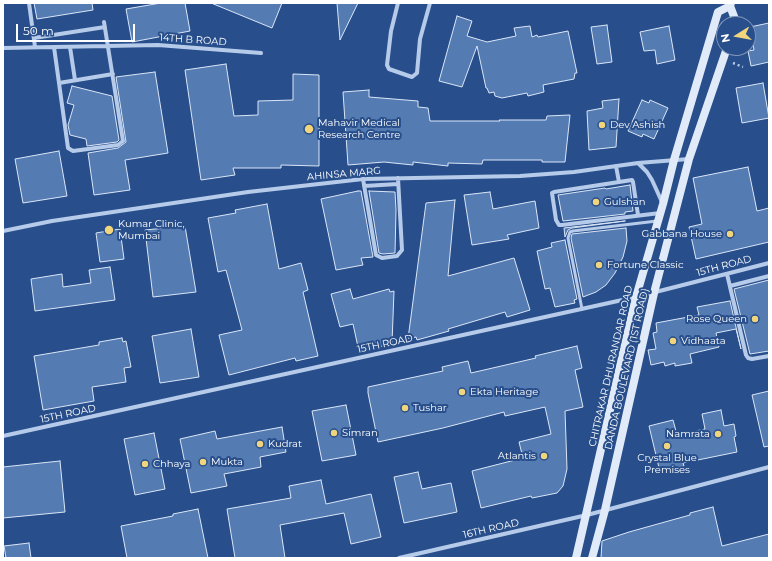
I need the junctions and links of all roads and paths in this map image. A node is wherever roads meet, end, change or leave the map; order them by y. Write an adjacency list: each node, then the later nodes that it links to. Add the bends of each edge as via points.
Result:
1 (30, 3): 6 (street)
2 (398, 3): 3 (street, via 391,31 387,65 389,69 412,77 417,73 420,39)
3 (430, 3)
4 (731, 4): 5 (main road); 18 (main road, CHITRAKAR DHURANDAR ROAD, via 718,12)
5 (734, 16)
6 (34, 38): 8 (street, via 104,24); 9 (street)
7 (70, 46): 8 (street, 14TH B ROAD); 10 (street, 14TH B ROAD); 15 (street)
8 (108, 46): 12 (street, 14TH B ROAD, via 158,45); 14 (street)
9 (35, 47): 10 (street, 14TH B ROAD); 11 (street, 14TH B ROAD)
10 (54, 47): 16 (street)
11 (3, 48)
12 (261, 53)
13 (724, 56): 17 (main road, DANDA BOULEVARD (1ST ROAD))
14 (112, 74): 15 (street); 16 (street, via 122,141 116,146 73,151 68,148)
15 (75, 80): 16 (street)
16 (59, 83)
17 (689, 159): 18 (street, AHINSA MARG); 34 (main road, DANDA BOULEVARD (1ST ROAD))
18 (674, 160): 19 (street, AHINSA MARG); 26 (main road, CHITRAKAR DHURANDAR ROAD)
19 (638, 163): 20 (street, AHINSA MARG); 26 (street, via 652,180)
20 (616, 166): 21 (street, AHINSA MARG, via 520,176); 23 (street)
21 (398, 178): 22 (street, AHINSA MARG); 24 (street)
22 (363, 179): 25 (street); 29 (street, AHINSA MARG, via 248,192 52,221)
23 (618, 182): 27 (street, via 633,181); 27 (street, via 554,192 552,195 557,222 562,225)
24 (398, 184): 25 (street); 25 (street, via 402,250 397,256 382,258 376,255)
25 (364, 186)
26 (663, 204): 28 (main road, CHITRAKAR DHURANDAR ROAD)
27 (638, 215): 28 (street)
28 (659, 217): 35 (main road, CHITRAKAR DHURANDAR ROAD); 36 (lane, via 570,232 568,238)
29 (3, 231)
30 (769, 263): 31 (street, 15TH ROAD)
31 (727, 274): 33 (street); 34 (street, 15TH ROAD)
32 (769, 276): 33 (street)
33 (730, 286): 37 (street, via 746,355 752,359)
34 (654, 293): 35 (street, 15TH ROAD); 40 (main road, DANDA BOULEVARD (1ST ROAD))
35 (636, 297): 36 (street, 15TH ROAD); 41 (main road, CHITRAKAR DHURANDAR ROAD)
36 (582, 309): 38 (street, 15TH ROAD)
37 (769, 356)
38 (3, 436)
39 (769, 467): 40 (street, 16TH ROAD)
40 (605, 510): 41 (street, 16TH ROAD); 44 (main road, DANDA BOULEVARD (1ST ROAD))
41 (587, 515): 42 (street, 16TH ROAD); 43 (main road, CHITRAKAR DHURANDAR ROAD)
42 (399, 558)
43 (576, 558)
44 (592, 558)

